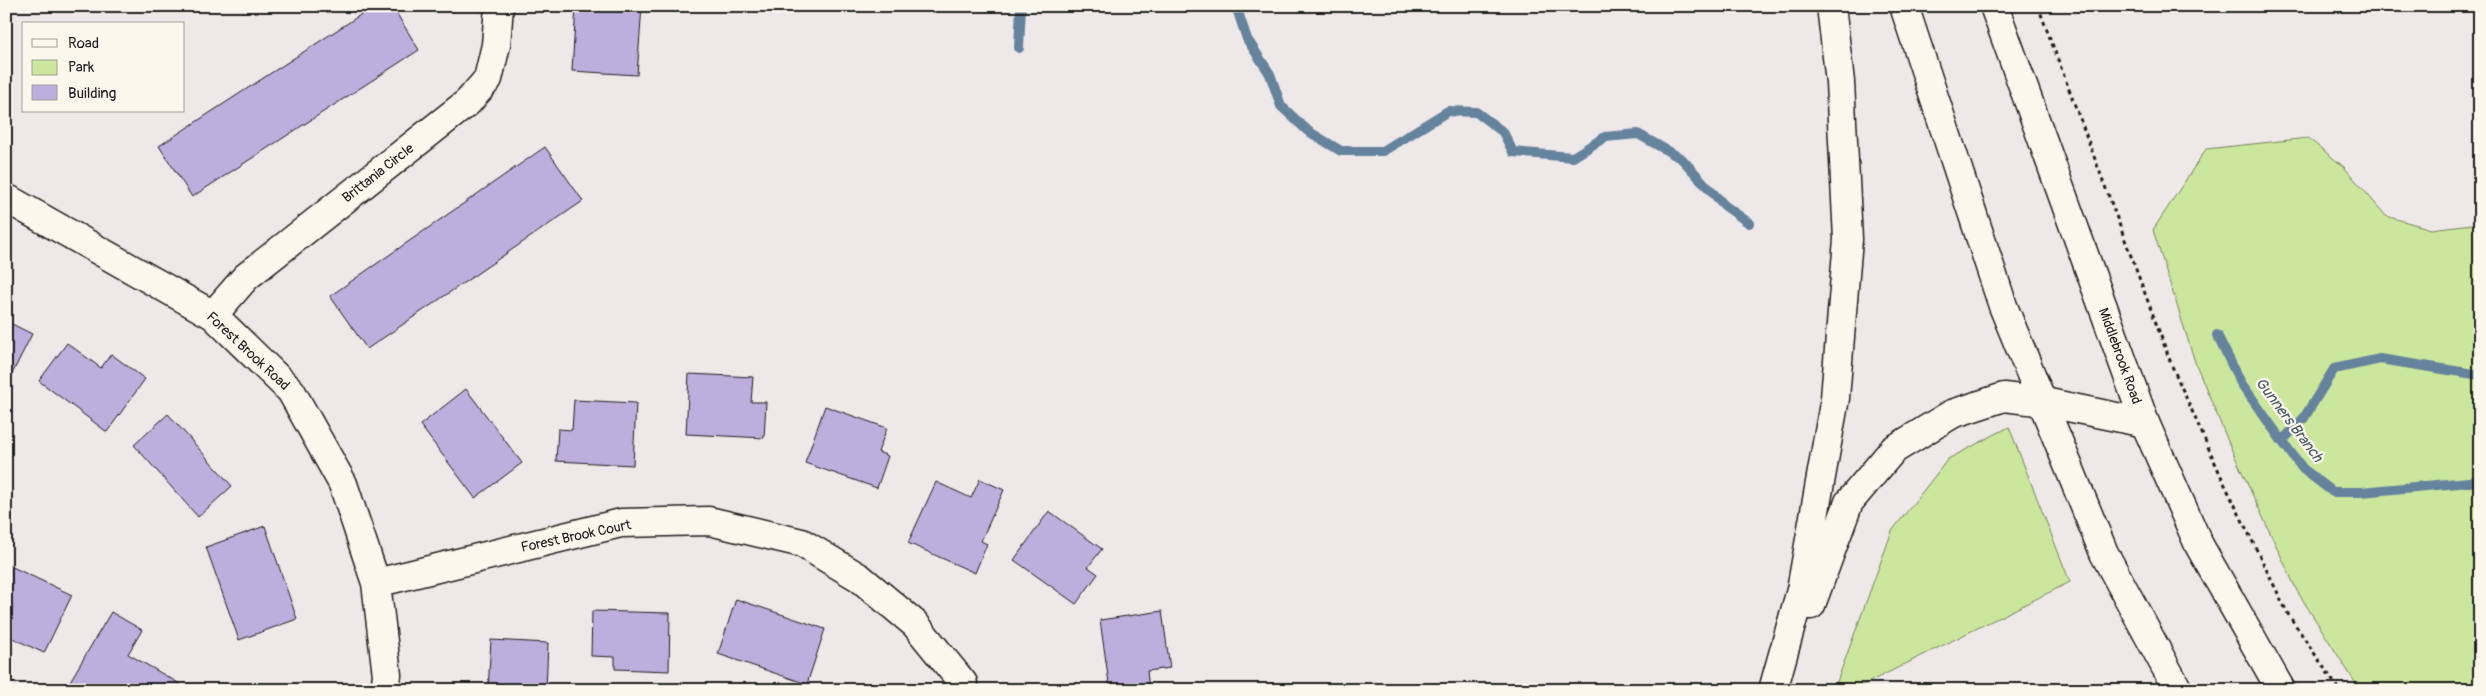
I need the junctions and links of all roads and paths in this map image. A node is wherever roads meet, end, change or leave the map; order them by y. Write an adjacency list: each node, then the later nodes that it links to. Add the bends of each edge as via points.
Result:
1 (499, 6): 7 (main road, Brittania Circle, via 496,46 488,79 468,102 246,277)
2 (1831, 6): 13 (main road, via 1840,82 1848,249 1833,408 1801,590)
3 (1904, 6): 8 (main road, via 2003,306)
4 (1994, 6): 9 (main road, Middlebrook Road)
5 (2038, 6): 17 (path, via 2172,366 2288,614)
6 (6, 198): 7 (main road, Forest Brook Road)
7 (213, 315): 10 (main road, Forest Brook Road, via 291,391 343,484)
8 (2044, 402): 9 (main road); 14 (main road, via 2004,397 1952,414 1893,450 1849,502); 15 (main road, via 2104,553)
9 (2145, 423): 16 (main road, Middlebrook Road, via 2199,545)
10 (376, 583): 11 (main road, Forest Brook Court, via 621,523 709,521 802,543 860,578 915,624); 12 (main road, Forest Brook Road, via 387,675)
11 (963, 683)
12 (385, 690)
13 (1773, 690)
14 (1779, 690)
15 (2178, 690)
16 (2281, 690)
17 (2339, 690)

